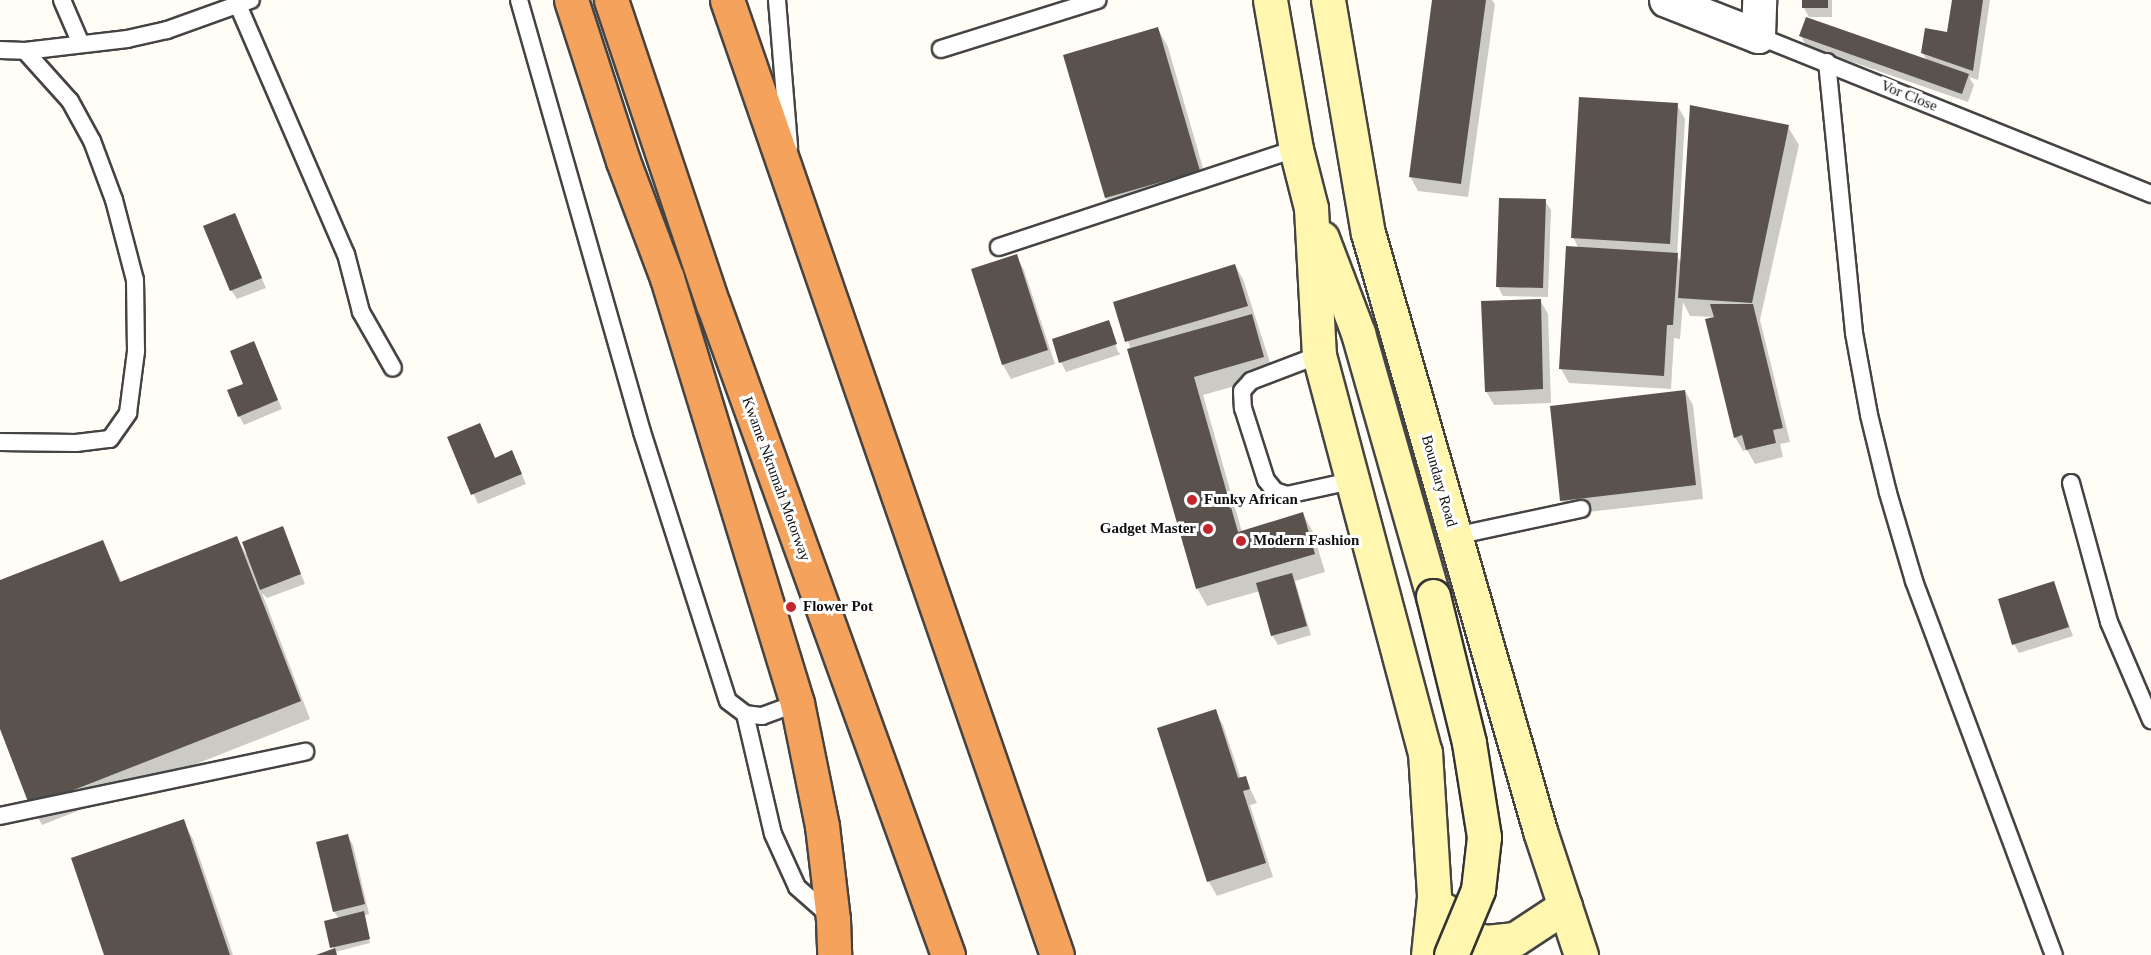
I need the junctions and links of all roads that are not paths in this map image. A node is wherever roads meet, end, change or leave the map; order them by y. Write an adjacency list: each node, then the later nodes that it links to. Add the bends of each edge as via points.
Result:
1 (62, 0): 14 (lane)
2 (519, 0): 32 (lane, via 649,455 728,701)
3 (571, 0): 31 (highway, via 623,161 667,278)
4 (612, 0): 40 (highway, Kwame Nkrumah Motorway, via 713,304)
5 (727, 0): 20 (highway)
6 (777, 0): 20 (lane)
7 (1097, 0): 15 (lane)
8 (1328, 0): 30 (main road, Boundary Road, via 1368,233)
9 (1666, 0): 13 (street, Vor Close)
10 (1759, 0): 13 (street)
11 (244, 2): 14 (lane, via 167,30); 25 (lane, via 346,254 362,312)
12 (1268, 3): 19 (main road)
13 (1758, 36): 18 (lane, Vor Close)
14 (81, 44): 17 (lane)
15 (941, 49)
16 (0, 50): 17 (lane)
17 (25, 51): 26 (lane, via 70,101 92,141 114,200 135,280 136,351 129,413 110,439 76,443)
18 (1827, 62): 21 (lane, Vor Close); 45 (lane, via 1854,333 1888,493 1914,581)
19 (1296, 150): 22 (main road); 23 (lane)
20 (793, 192): 41 (highway)
21 (2151, 194)
22 (1311, 208): 24 (main road); 43 (main road, bridge, via 1358,333 1433,596 1469,743 1484,837 1478,890)
23 (999, 247)
24 (1319, 355): 27 (main road); 27 (lane, via 1251,381 1242,391 1243,408 1266,480 1275,491 1287,495)
25 (393, 368)
26 (0, 442)
27 (1351, 481): 36 (main road, via 1425,752)
28 (2071, 483): 33 (lane, via 2109,622)
29 (1581, 509): 30 (lane)
30 (1455, 536): 37 (main road, Boundary Road)
31 (797, 703): 32 (lane, via 762,716); 38 (highway, via 822,826)
32 (745, 714): 38 (lane, via 772,834 797,887)
33 (2151, 720)
34 (305, 752): 35 (lane)
35 (0, 816)
36 (1434, 897): 37 (main road, via 1470,938 1486,942 1515,939); 42 (main road)
37 (1565, 906): 44 (main road, Boundary Road)
38 (833, 919): 39 (highway)
39 (834, 955)
40 (948, 955)
41 (1057, 955)
42 (1428, 955)
43 (1451, 955)
44 (1581, 955)
45 (2054, 955)

